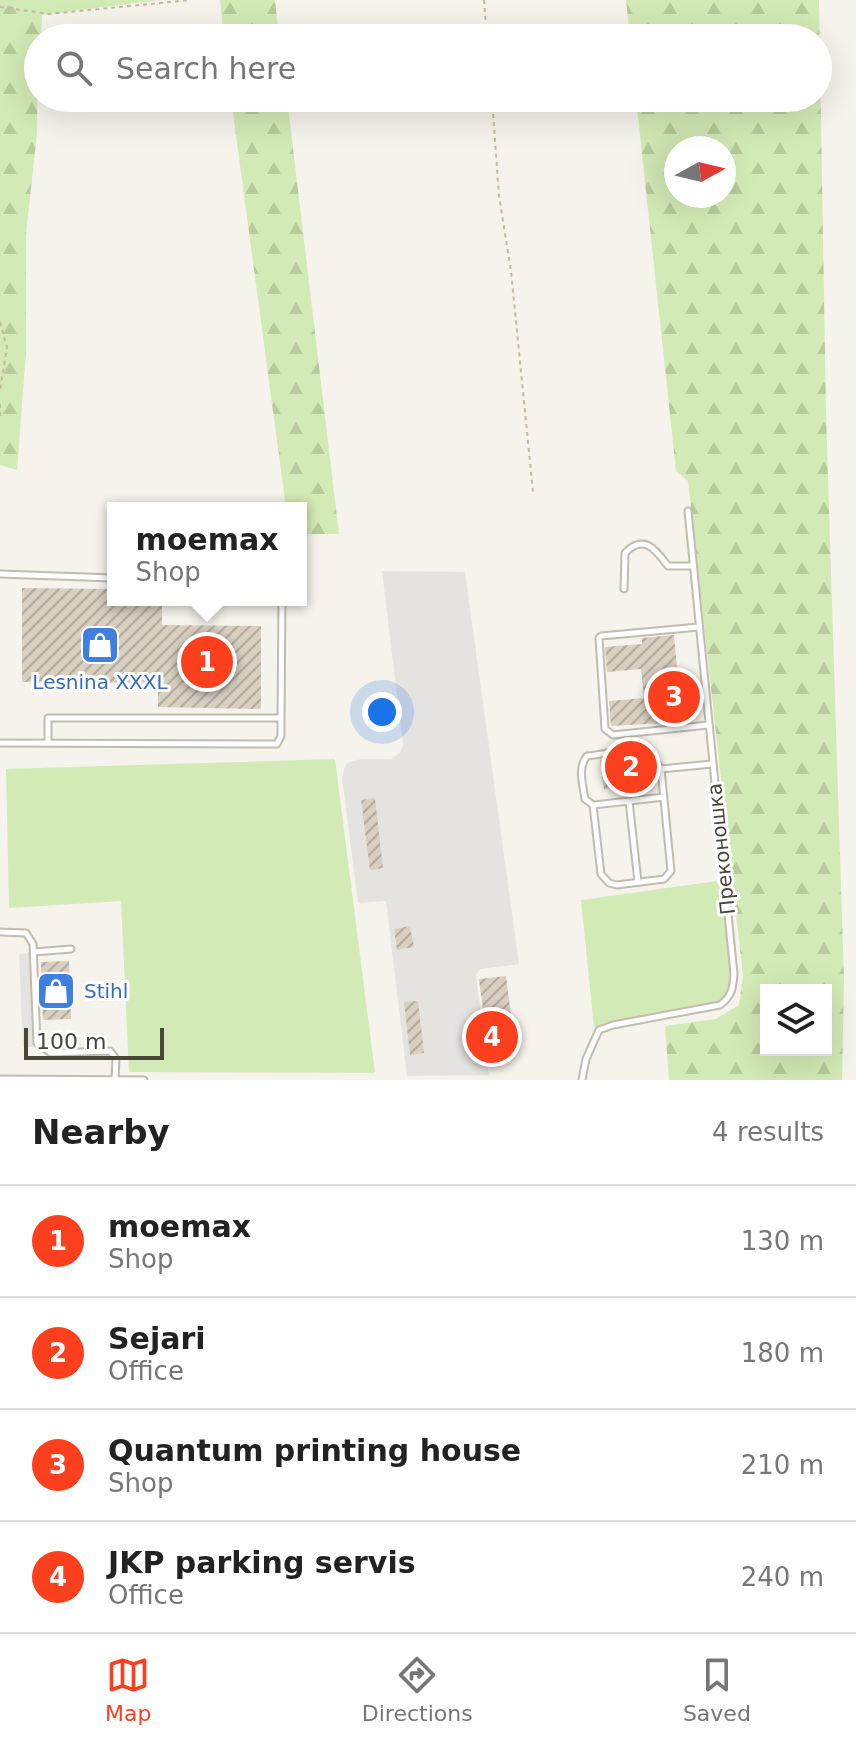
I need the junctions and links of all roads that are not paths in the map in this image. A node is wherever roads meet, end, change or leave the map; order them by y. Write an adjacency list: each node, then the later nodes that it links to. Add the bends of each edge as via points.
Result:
1 (688, 511): 2 (lane, Преконошка)
2 (693, 566): 5 (lane, via 668,566 657,550 636,545 625,553); 7 (lane, Преконошка)
3 (0, 574): 4 (lane)
4 (107, 578)
5 (624, 589)
6 (282, 606): 8 (lane)
7 (699, 627): 9 (lane, Преконошка); 9 (lane, via 599,638 605,729 613,735)
8 (281, 718): 11 (lane, via 277,744); 11 (lane, via 48,718)
9 (708, 725): 12 (lane, Преконошка)
10 (0, 743): 11 (lane)
11 (48, 743)
12 (712, 764): 13 (lane); 24 (lane, Преконошка, via 734,974 729,998 720,1005 604,1027 594,1039)
13 (661, 769): 14 (lane); 16 (lane, via 641,750 587,756 581,771 585,799)
14 (664, 797): 15 (lane); 17 (lane, via 671,871 664,879)
15 (629, 801): 16 (lane); 17 (lane)
16 (593, 805): 17 (lane, via 604,878 617,885)
17 (638, 882)
18 (0, 932): 20 (lane, via 26,933)
19 (71, 949): 20 (lane)
20 (34, 952): 22 (lane, via 37,1043 51,1053 110,1051 116,1059)
21 (0, 1079): 22 (lane)
22 (115, 1079): 23 (lane)
23 (144, 1080)
24 (582, 1080)

